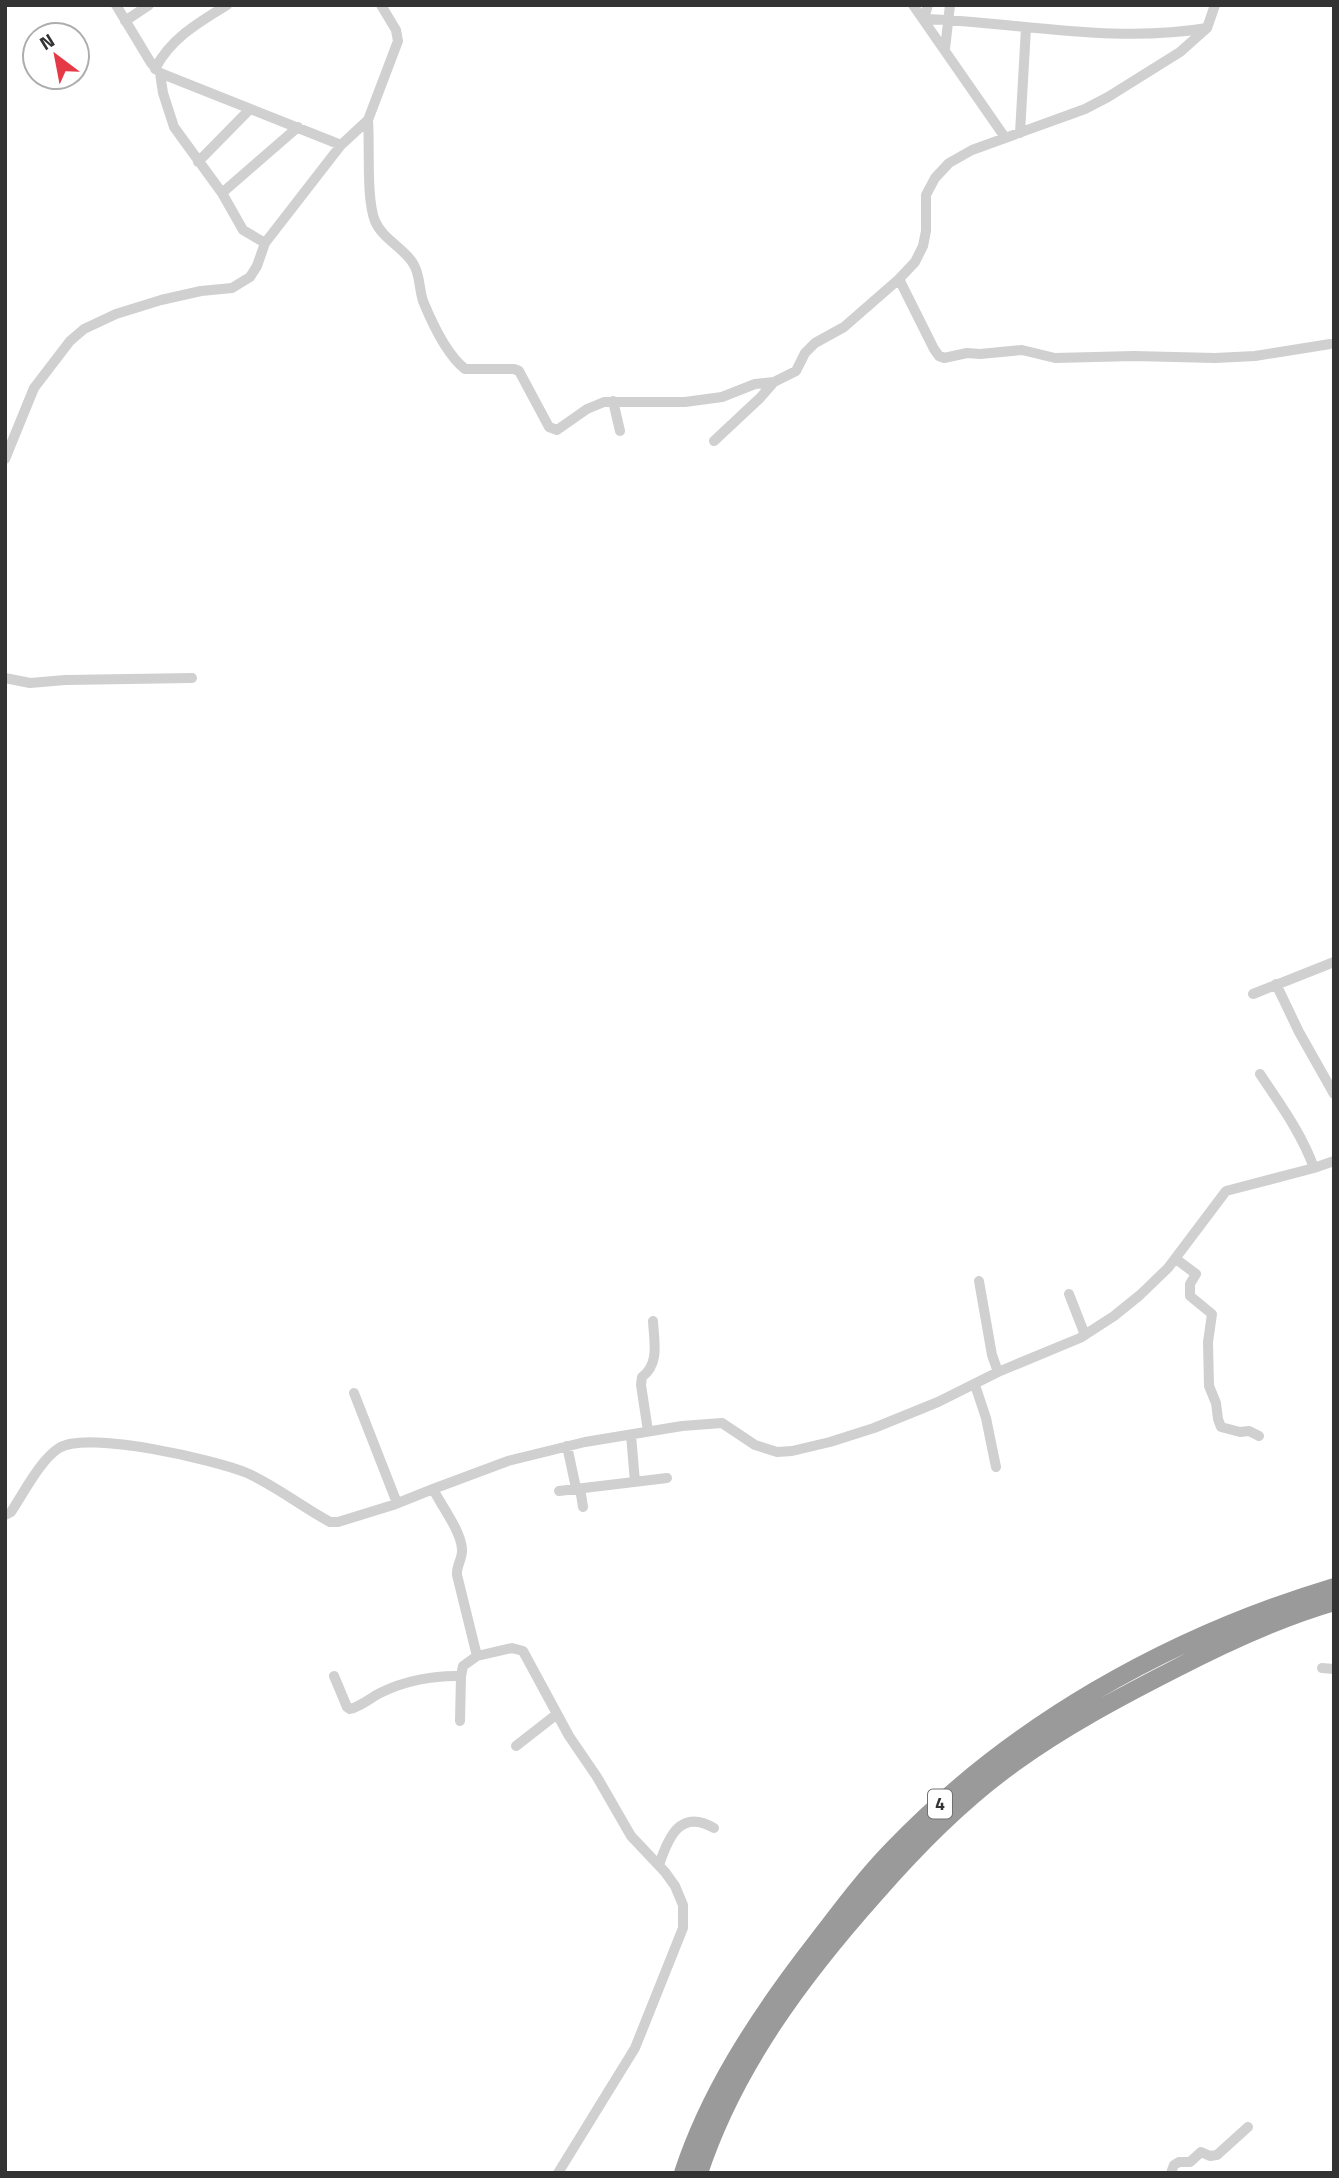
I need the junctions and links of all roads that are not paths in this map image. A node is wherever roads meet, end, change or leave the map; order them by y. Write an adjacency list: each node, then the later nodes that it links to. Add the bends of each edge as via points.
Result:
1 (116, 5): 11 (street)
2 (149, 5): 11 (street)
3 (227, 5): 15 (street, via 167,48)
4 (381, 5): 17 (street, via 398,41)
5 (914, 5): 9 (street)
6 (928, 5): 9 (street)
7 (950, 5): 10 (street)
8 (1215, 5): 13 (street)
9 (924, 19): 10 (street); 14 (street)
10 (949, 20): 12 (street); 14 (street)
11 (125, 21): 15 (street)
12 (1026, 28): 13 (street, via 1154,34); 19 (street)
13 (1207, 28): 19 (street, via 1180,52 1108,97)
14 (945, 49): 20 (street)
15 (158, 71): 16 (street); 22 (street, via 174,127)
16 (250, 109): 18 (street); 22 (street)
17 (368, 120): 21 (street); 28 (street, via 369,199 375,222 415,266 423,301 459,364 471,370 519,371 552,430 587,409)
18 (298, 127): 21 (street); 23 (street)
19 (1020, 133): 20 (street)
20 (1004, 136): 25 (street, via 949,163 935,178 926,195 923,246)
21 (341, 145): 24 (street)
22 (198, 162): 23 (street)
23 (222, 193): 24 (street, via 243,230)
24 (265, 243): 31 (street, via 257,266 242,284 161,300 84,329 34,388)
25 (899, 279): 26 (street, via 934,349 944,358 1022,350 1055,358 1215,358); 27 (street, via 845,327 815,343 796,371)
26 (1330, 344)
27 (774, 382): 28 (street, via 685,402); 30 (street)
28 (613, 401): 29 (street)
29 (620, 431)
30 (714, 441)
31 (5, 459)
32 (5, 678): 33 (street, via 30,683)
33 (192, 678)
34 (1334, 962): 35 (street)
35 (1276, 984): 36 (street); 38 (street)
36 (1253, 994)
37 (1260, 1074): 40 (street, via 1292,1121)
38 (1334, 1094)
39 (1334, 1161): 40 (street)
40 (1314, 1168): 41 (street, via 1226,1191)
41 (1176, 1259): 45 (street, via 1140,1295); 51 (street, via 1196,1274 1190,1296 1212,1314 1209,1386 1221,1427)
42 (979, 1281): 46 (street)
43 (1069, 1294): 45 (street)
44 (653, 1321): 49 (street, via 654,1362 641,1385)
45 (1085, 1335): 46 (street)
46 (998, 1371): 47 (street)
47 (975, 1385): 49 (street, via 874,1428 792,1451 764,1450 722,1423); 53 (street)
48 (354, 1394): 59 (street)
49 (648, 1431): 50 (street)
50 (631, 1435): 52 (street); 55 (street)
51 (1259, 1436)
52 (567, 1446): 56 (street); 57 (street, via 508,1461)
53 (996, 1467)
54 (667, 1478): 55 (street)
55 (635, 1482): 56 (street)
56 (578, 1488): 58 (street); 60 (street)
57 (433, 1489): 59 (street); 64 (street, via 460,1539 463,1551 456,1569)
58 (559, 1491)
59 (397, 1503): 61 (street, via 330,1522 248,1474 200,1458 94,1442 59,1447)
60 (583, 1507)
61 (5, 1515)
62 (1334, 1587): 76 (highway, 4, via 1237,1621 1072,1703 1003,1750 946,1798 891,1851 788,1979 742,2046 712,2102)
63 (1334, 1602): 77 (highway, 4, via 1244,1635 1081,1717 1012,1764 955,1811 848,1924 800,1986 754,2053 724,2109)
64 (477, 1656): 68 (street, via 463,1666); 69 (street, via 512,1648 523,1651)
65 (1322, 1668): 66 (street)
66 (1334, 1669)
67 (334, 1676): 68 (street, via 350,1709 420,1680)
68 (461, 1676): 70 (street)
69 (558, 1714): 71 (street); 73 (street, via 631,1836)
70 (460, 1721)
71 (516, 1746)
72 (714, 1828): 73 (street, via 694,1821 683,1823 669,1839)
73 (659, 1865): 75 (street, via 678,1892 683,1928 635,2048)
74 (1248, 2127): 78 (street, via 1217,2155 1200,2152 1190,2162 1174,2165)
75 (558, 2173)
76 (683, 2173)
77 (699, 2173)
78 (1171, 2173)

